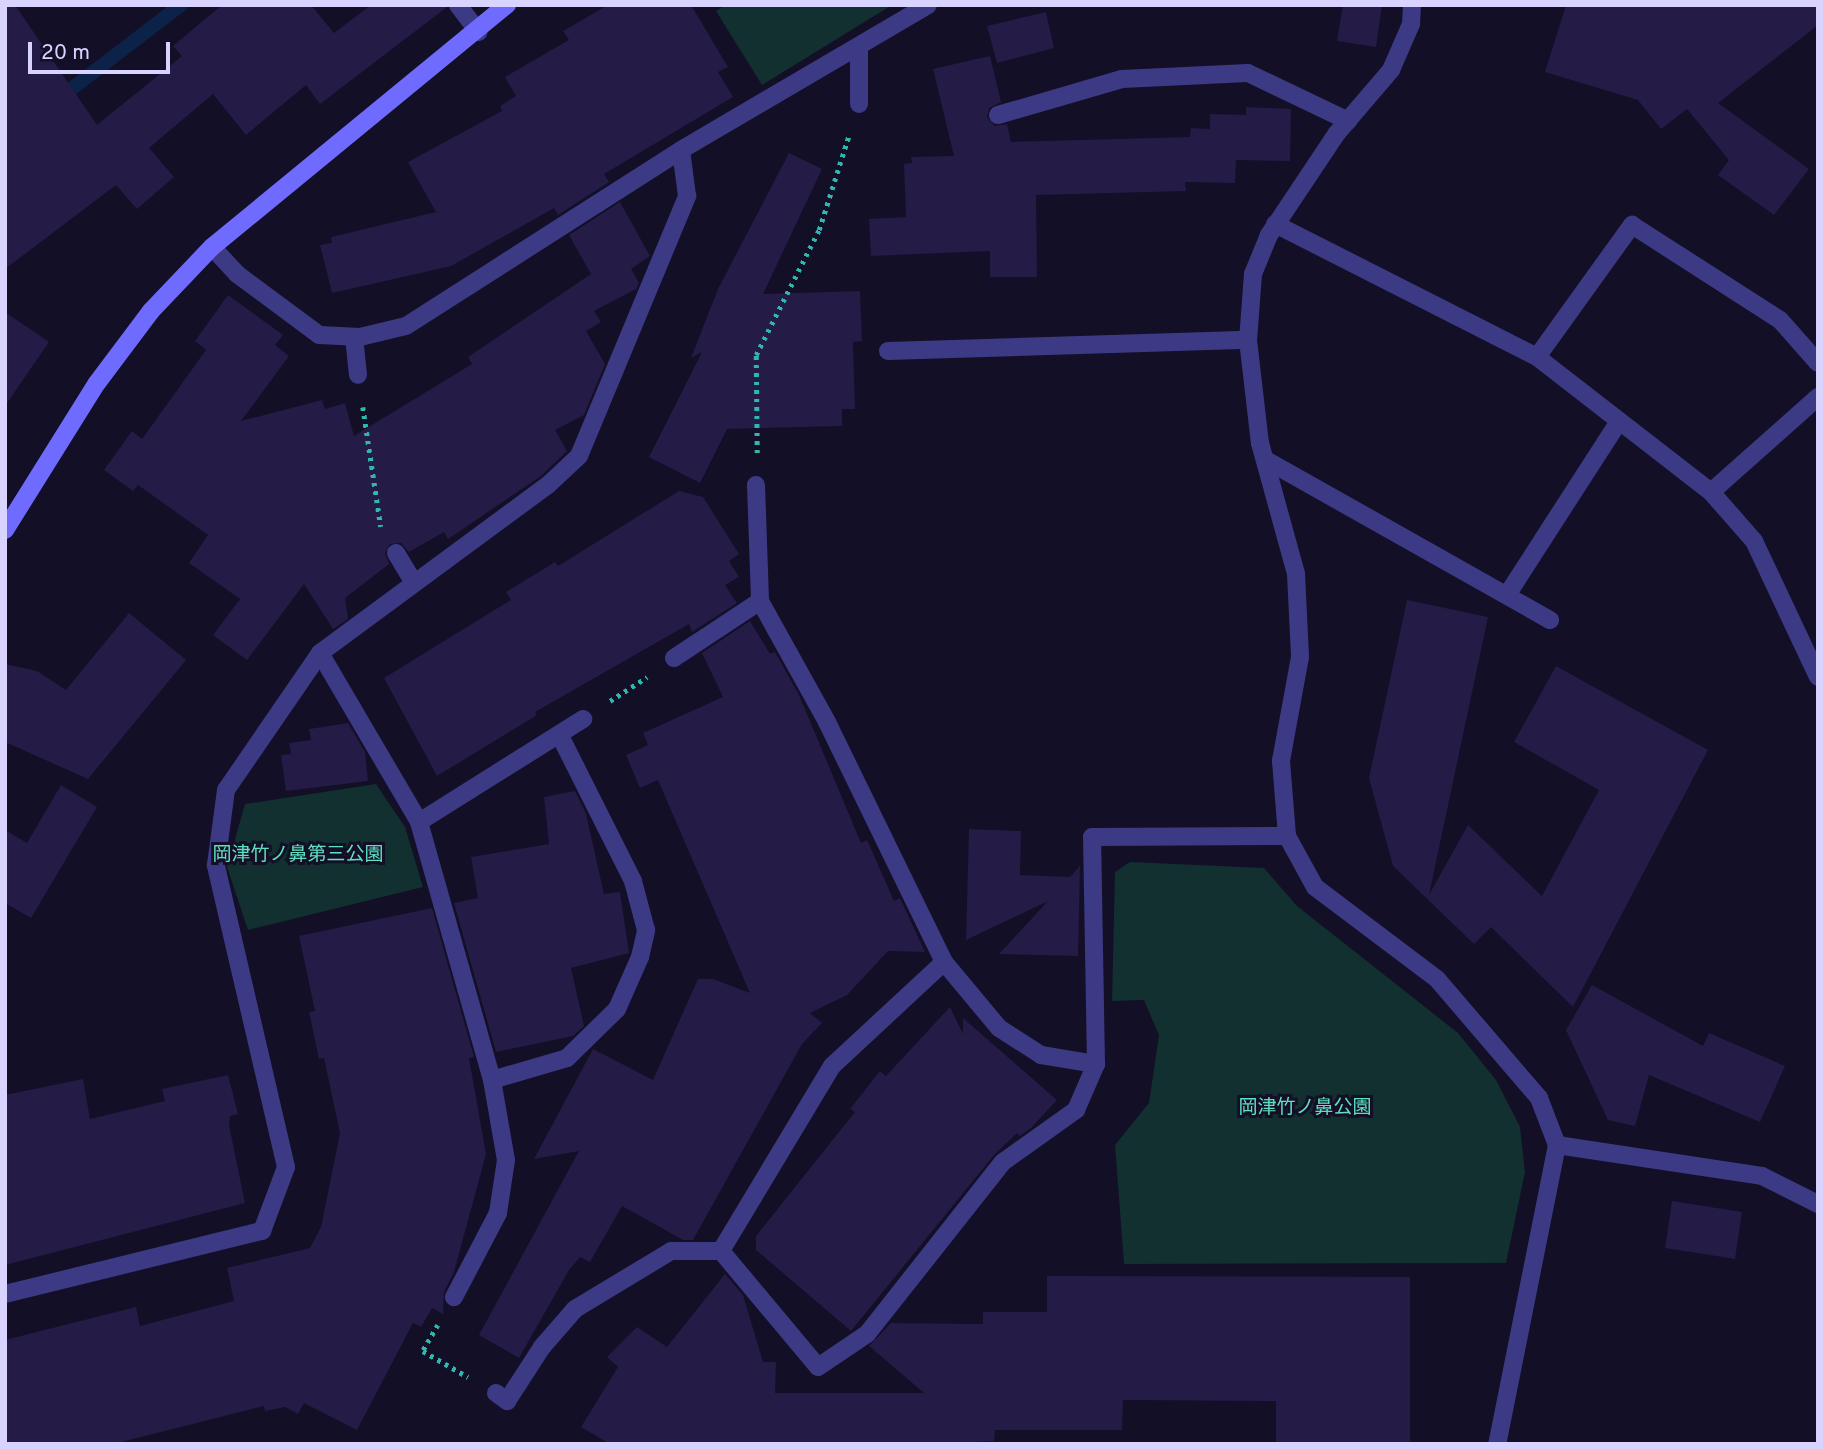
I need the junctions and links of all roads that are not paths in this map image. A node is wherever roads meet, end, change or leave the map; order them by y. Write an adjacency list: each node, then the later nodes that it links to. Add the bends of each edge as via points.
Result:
1 (458, 5): 5 (street)
2 (507, 5): 5 (street)
3 (928, 5): 6 (street)
4 (1412, 5): 9 (street, via 1411,24 1391,70)
5 (478, 32): 12 (street)
6 (859, 48): 7 (street); 10 (street)
7 (859, 104)
8 (998, 115): 9 (street, via 1122,79 1248,73)
9 (1348, 121): 11 (street)
10 (681, 150): 13 (street, via 406,326); 26 (street, via 687,196 579,456 548,485)
11 (1275, 224): 14 (street, via 1253,274); 16 (street)
12 (212, 247): 13 (street, via 237,274 319,335); 24 (street, via 151,311 97,383)
13 (354, 337): 18 (street)
14 (1248, 340): 15 (street); 21 (street)
15 (888, 351)
16 (1537, 357): 17 (street, via 1632,225 1780,320); 20 (street)
17 (1818, 363)
18 (358, 375)
19 (1818, 397): 23 (street)
20 (1619, 421): 23 (street); 27 (street)
21 (1266, 460): 27 (street); 36 (street, via 1296,574 1300,657 1281,761)
22 (756, 485): 28 (street)
23 (1712, 492): 32 (street, via 1755,541)
24 (5, 530)
25 (396, 553): 26 (street)
26 (414, 583): 30 (street)
27 (1507, 595): 29 (street)
28 (760, 601): 31 (street); 37 (street, via 827,722)
29 (1549, 620)
30 (320, 653): 35 (street); 43 (street, via 226,790 216,865 286,1167 262,1231)
31 (674, 658)
32 (1818, 677)
33 (583, 719): 34 (street)
34 (560, 736): 35 (street); 39 (street, via 633,881 646,930 640,957 617,1009 567,1058)
35 (419, 822): 39 (street)
36 (1287, 836): 38 (street, via 1092,837); 40 (street, via 1315,887 1437,979 1539,1098)
37 (944, 962): 38 (street, via 999,1028 1041,1055); 42 (street, via 832,1066)
38 (1096, 1064): 42 (street, via 1076,1110 1003,1162 867,1334 818,1367)
39 (492, 1080): 44 (street, via 506,1160 498,1213)
40 (1557, 1145): 41 (street, via 1762,1176); 46 (street)
41 (1818, 1204)
42 (721, 1251): 45 (street, via 671,1251 575,1309 542,1347 507,1401)
43 (5, 1294)
44 (454, 1297)
45 (496, 1393)
46 (1497, 1444)

